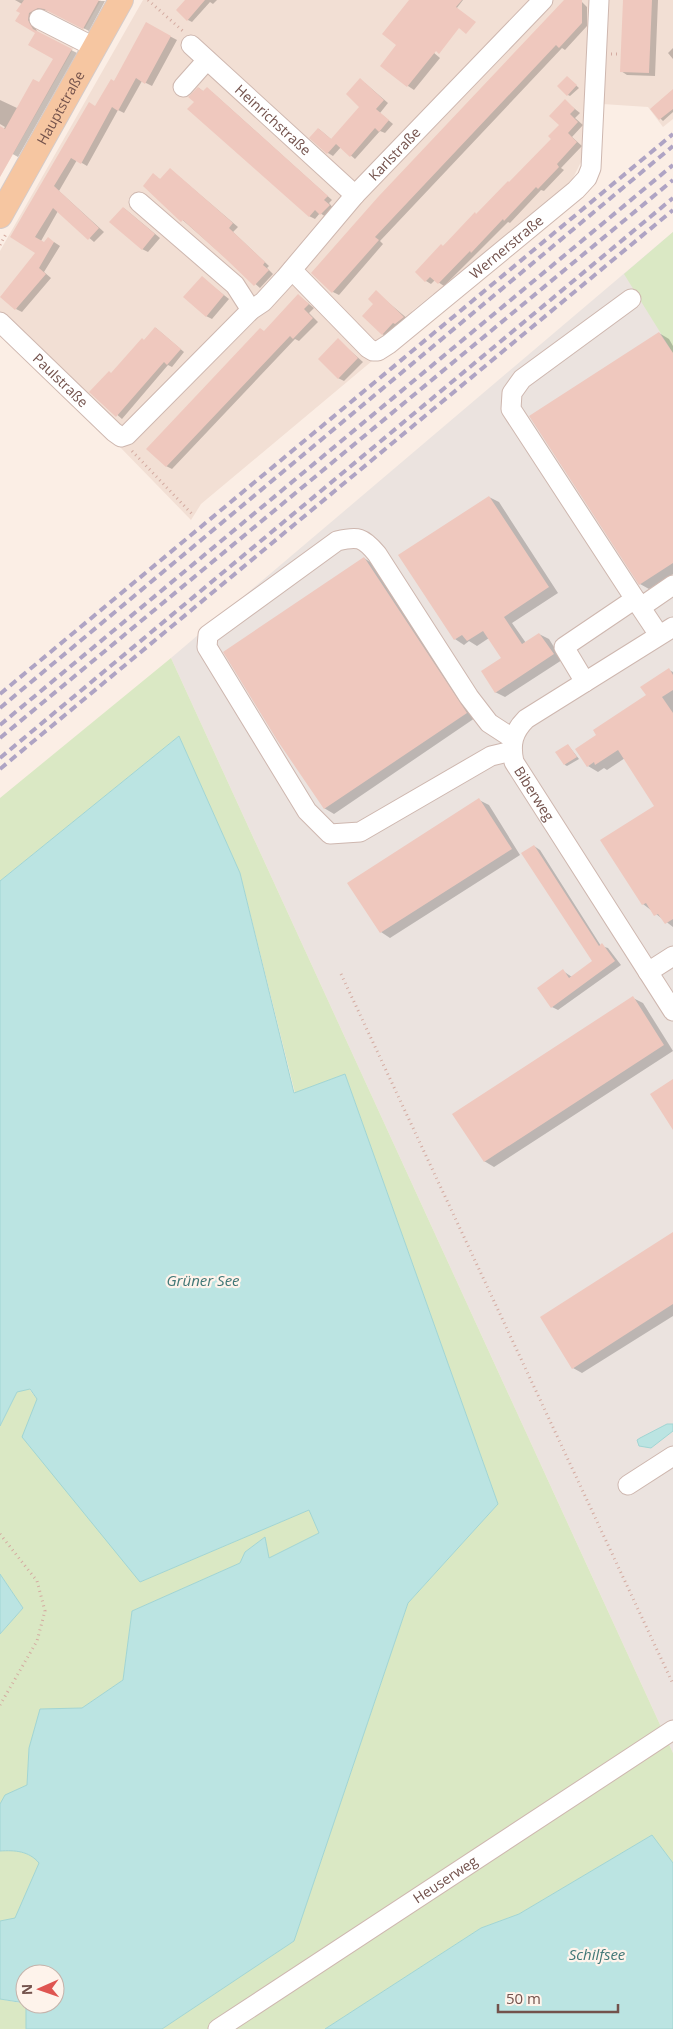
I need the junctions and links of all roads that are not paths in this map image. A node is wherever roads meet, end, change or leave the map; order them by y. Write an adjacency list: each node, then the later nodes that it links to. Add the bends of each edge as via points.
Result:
1 (121, 0): 6 (main road, Hauptstraße)
2 (543, 0): 9 (street, Karlstraße)
3 (598, 0): 12 (street, Wernerstraße, via 591,168 576,190 427,314 378,350 368,348)
4 (39, 19): 6 (street)
5 (191, 45): 7 (street, Heinrichstraße)
6 (94, 47): 11 (main road, Hauptstraße)
7 (208, 60): 8 (street); 9 (street, Heinrichstraße)
8 (183, 87)
9 (355, 194): 12 (street, Karlstraße)
10 (139, 202): 14 (street, via 235,285)
11 (0, 216)
12 (292, 270): 14 (street, Karlstraße, via 263,302)
13 (631, 299): 18 (street, via 522,379 512,393 512,409)
14 (251, 310): 16 (street, Karlstraße, via 131,433)
15 (0, 322): 16 (street, Paulstraße)
16 (121, 437)
17 (673, 585): 18 (street)
18 (638, 603): 19 (street); 20 (street, via 564,647)
19 (666, 631): 20 (street)
20 (585, 682): 21 (street, via 526,719 518,728)
21 (512, 745): 21 (street, via 469,697 377,554 367,542 355,537 337,541 208,635 207,646 302,803 330,834 360,832); 23 (street, Biberweg, via 514,762)
22 (673, 956): 23 (street)
23 (648, 972): 24 (street, Biberweg)
24 (673, 1011)
25 (673, 1456): 26 (street)
26 (628, 1485)
27 (673, 1730): 28 (street, Heuserweg)
28 (218, 2029)

